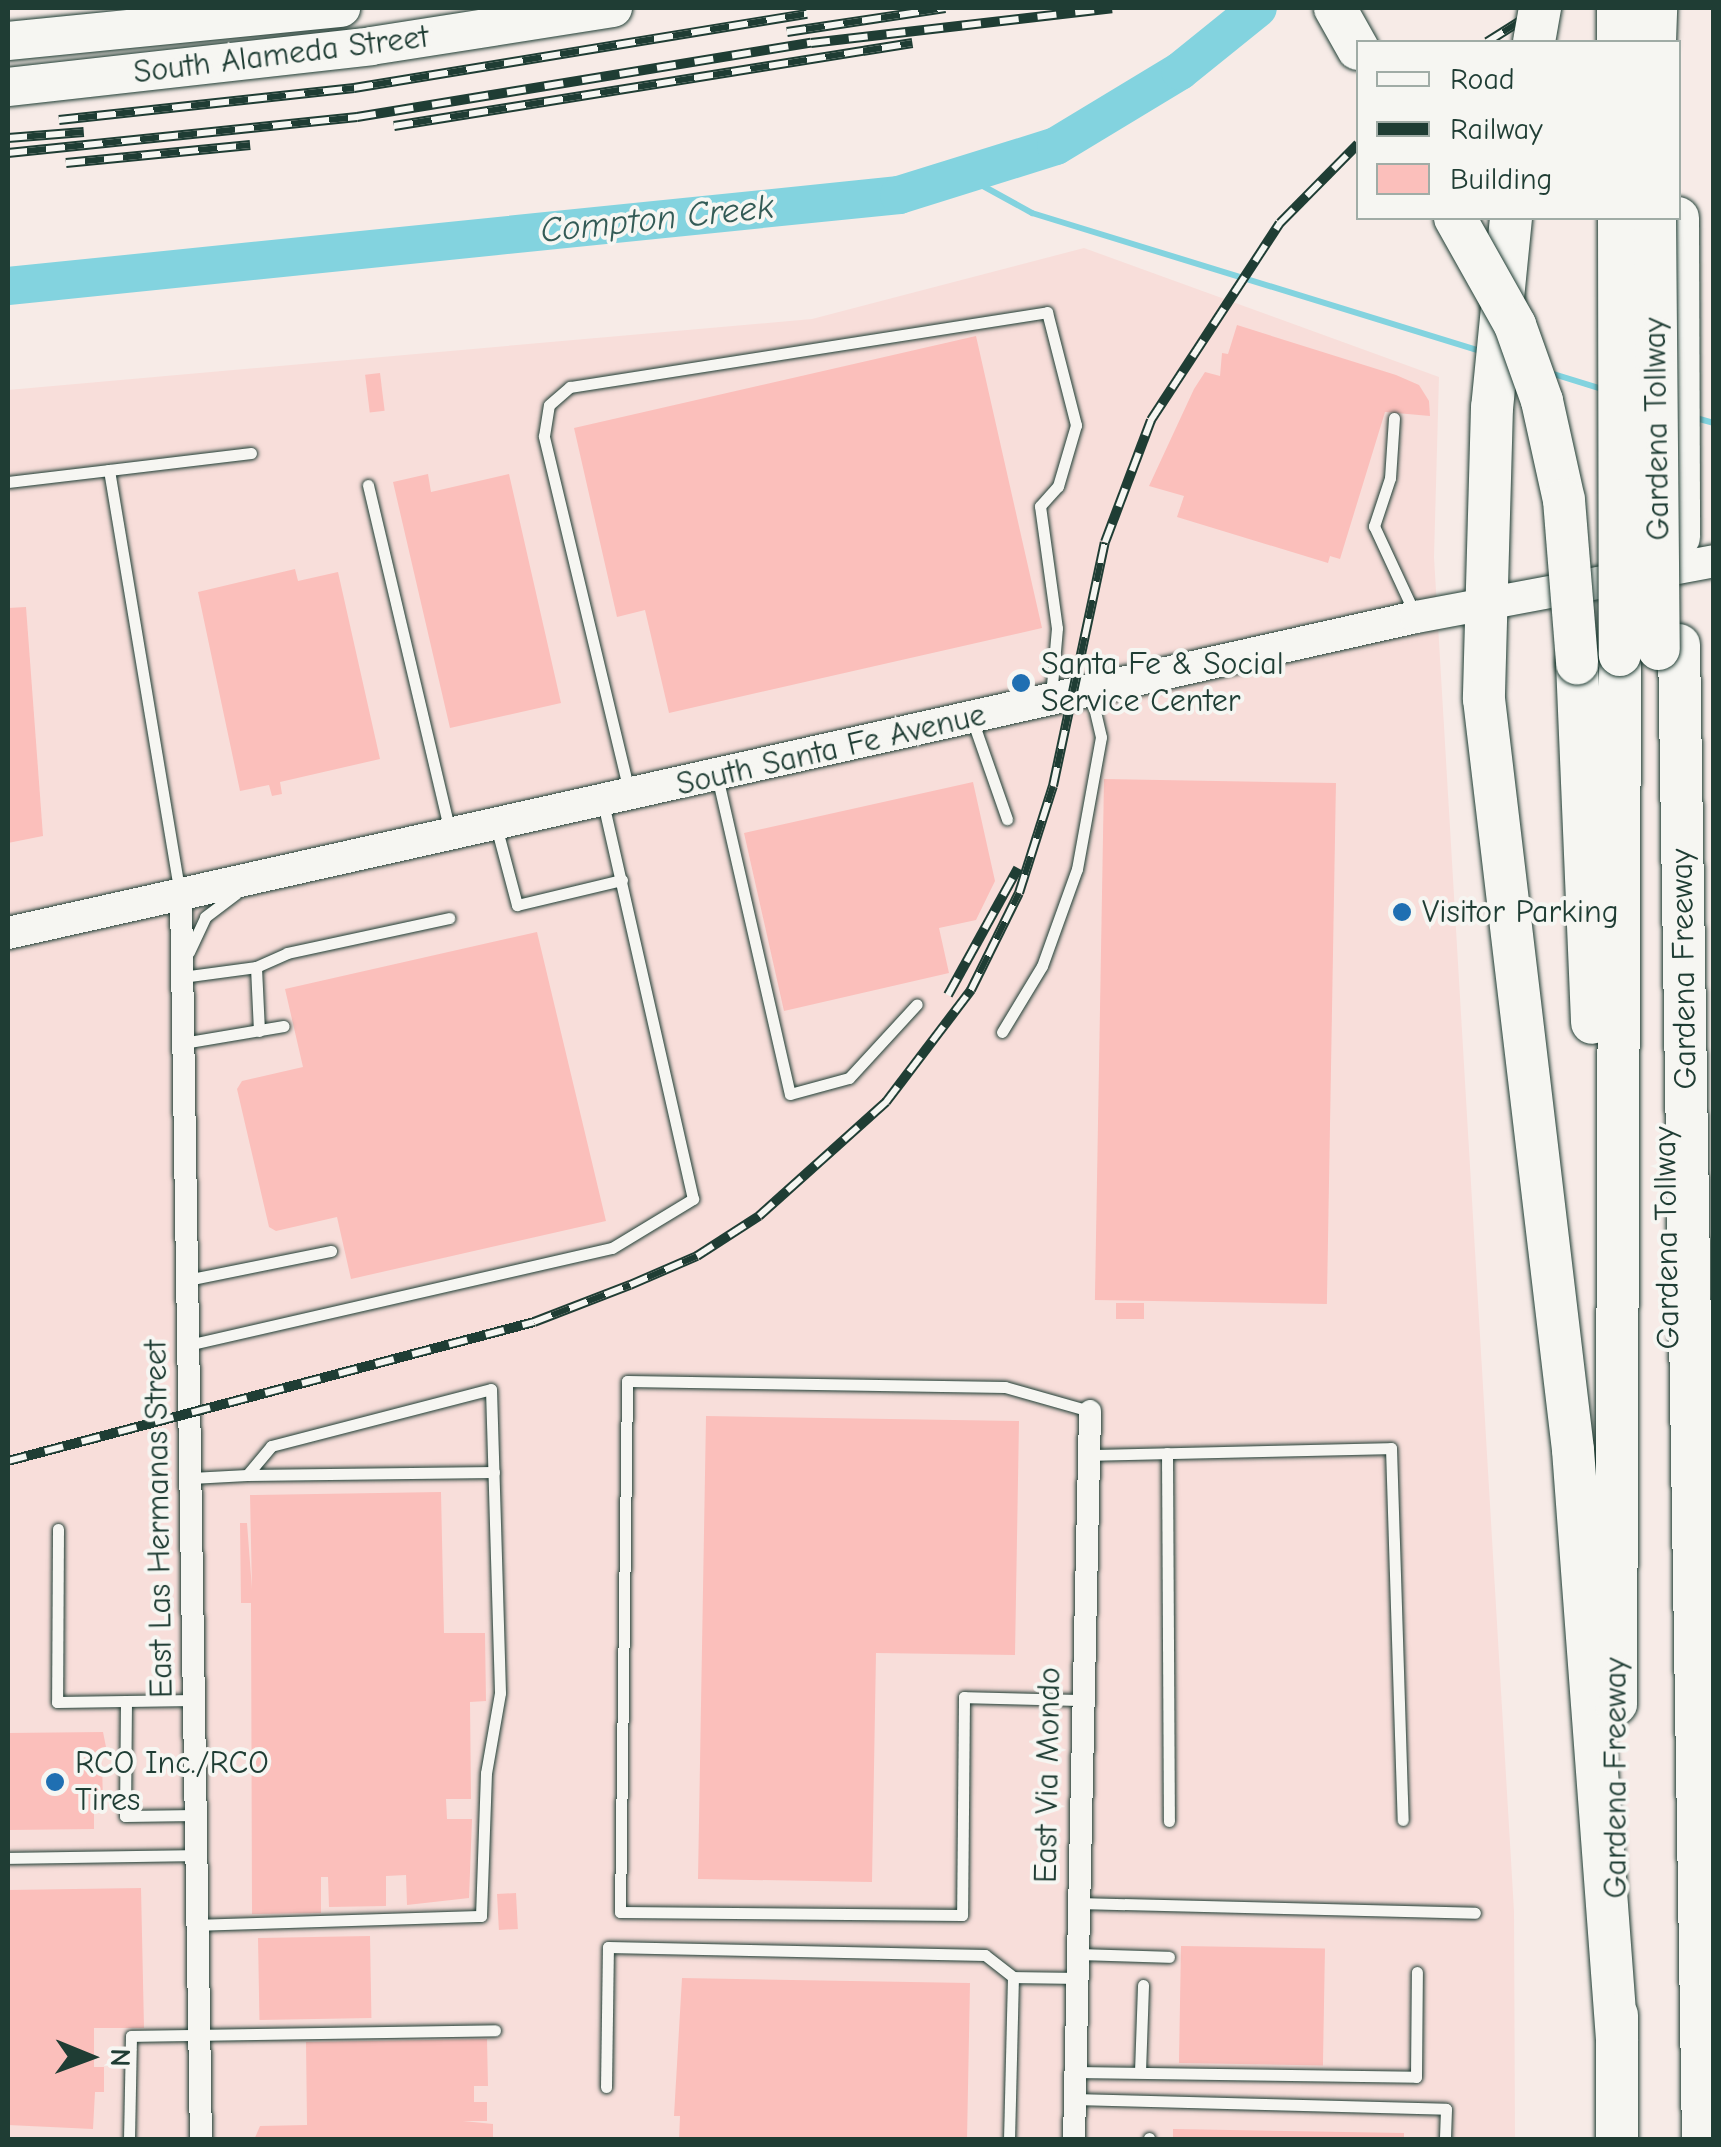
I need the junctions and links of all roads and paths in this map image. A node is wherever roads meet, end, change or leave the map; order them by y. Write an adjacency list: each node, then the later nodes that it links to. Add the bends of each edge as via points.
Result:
1 (341, 8): 12 (main road, South Alameda Street)
2 (613, 8): 14 (main road, South Alameda Street, via 371,46)
3 (1334, 8): 13 (highway)
4 (1540, 8): 8 (highway, bridge)
5 (1618, 8): 9 (highway)
6 (1656, 8): 10 (highway)
7 (1678, 8): 11 (highway)
8 (1534, 40)
9 (1618, 40)
10 (1655, 40)
11 (1677, 40)
12 (8, 41)
13 (1356, 46)
14 (8, 87)
15 (1455, 220): 53 (highway, bridge, via 1514,324 1546,416 1567,520)
16 (1511, 220): 26 (highway, bridge, via 1492,407)
17 (1619, 220): 28 (highway, Gardena Freeway, bridge)
18 (1654, 220): 28 (highway, Gardena Tollway, bridge)
19 (1678, 220): 28 (highway, Gardena Freeway)
20 (1394, 418): 27 (lane, via 1390,478 1374,526)
21 (252, 454): 22 (lane)
22 (108, 470): 23 (lane); 39 (lane)
23 (8, 482)
24 (368, 485): 36 (lane)
25 (1714, 561): 26 (main road, South Santa Fe Avenue)
26 (1484, 602): 27 (main road, South Santa Fe Avenue); 78 (highway, via 1492,794 1573,1450)
27 (1416, 616): 29 (main road, South Santa Fe Avenue)
28 (1653, 650): 53 (highway, Gardena Freeway); 89 (highway, Gardena Tollway); 90 (highway, Gardena Freeway)
29 (1090, 691): 30 (main road, South Santa Fe Avenue); 47 (lane, via 1102,737 1093,800 1042,966)
30 (1050, 700): 31 (main road, South Santa Fe Avenue); 33 (lane, via 1057,628 1040,506 1058,486 1076,425 1047,312 570,388 549,405 544,436)
31 (972, 718): 32 (main road, South Santa Fe Avenue); 34 (lane)
32 (716, 776): 33 (main road, South Santa Fe Avenue); 44 (lane, via 790,1094 849,1078)
33 (616, 799): 35 (main road, South Santa Fe Avenue); 38 (lane)
34 (1007, 820)
35 (496, 826): 36 (main road, South Santa Fe Avenue); 38 (lane, via 517,906)
36 (451, 836): 37 (main road, South Santa Fe Avenue)
37 (256, 880): 39 (main road, South Santa Fe Avenue); 43 (lane, via 205,917)
38 (622, 880): 51 (lane, via 693,1199 612,1248)
39 (181, 898): 41 (main road, South Santa Fe Avenue); 43 (street, East Las Hermanas Street)
40 (449, 918): 42 (lane, via 287,952)
41 (8, 934)
42 (256, 967): 43 (lane); 46 (lane)
43 (182, 974): 48 (street, East Las Hermanas Street)
44 (917, 1004)
45 (284, 1026): 46 (lane)
46 (259, 1031): 48 (lane)
47 (1002, 1032)
48 (183, 1043): 50 (street, East Las Hermanas Street)
49 (331, 1251): 50 (lane)
50 (187, 1280): 51 (street, East Las Hermanas Street)
51 (188, 1345): 58 (street, East Las Hermanas Street)
52 (1090, 1411): 55 (street, East Via Mondo); 61 (lane, via 1005,1386 627,1381 620,1912 962,1915 964,1697)
53 (1616, 1433): 78 (highway, Gardena Freeway)
54 (1167, 1453): 55 (lane); 64 (lane, via 1391,1448); 65 (lane)
55 (1089, 1455): 61 (street, East Via Mondo)
56 (494, 1472): 57 (lane); 57 (lane, via 492,1389 272,1446); 70 (lane, via 500,1693 486,1773 481,1916)
57 (247, 1475): 58 (lane)
58 (191, 1478): 60 (street, East Las Hermanas Street)
59 (58, 1530): 62 (lane, via 57,1702)
60 (194, 1700): 62 (lane); 63 (street, East Las Hermanas Street)
61 (1083, 1700): 68 (street, East Via Mondo)
62 (126, 1701): 63 (lane, via 125,1816)
63 (196, 1815): 66 (street, East Las Hermanas Street)
64 (1403, 1820)
65 (1169, 1821)
66 (197, 1855): 67 (lane); 70 (street, East Las Hermanas Street)
67 (8, 1858)
68 (1078, 1903): 69 (lane); 72 (street, East Via Mondo)
69 (1474, 1913)
70 (198, 1925): 77 (street, East Las Hermanas Street)
71 (1170, 1956): 72 (lane)
72 (1076, 1966): 74 (lane); 79 (street, East Via Mondo)
73 (1417, 1972): 80 (lane, via 1416,2077)
74 (1013, 1977): 81 (lane, via 985,1955 608,1947); 85 (lane)
75 (1143, 1985): 80 (lane)
76 (495, 2030): 77 (lane)
77 (200, 2032): 83 (lane, via 127,2041); 84 (street, East Las Hermanas Street)
78 (1617, 2040): 88 (highway, Gardena Freeway)
79 (1075, 2072): 80 (lane); 82 (street, East Via Mondo)
80 (1140, 2072)
81 (606, 2087)
82 (1074, 2100): 86 (street, East Via Mondo); 87 (lane, via 1446,2109)
83 (129, 2140)
84 (201, 2140)
85 (1009, 2140)
86 (1074, 2140)
87 (1446, 2140)
88 (1617, 2140)
89 (1674, 2140)
90 (1703, 2140)

